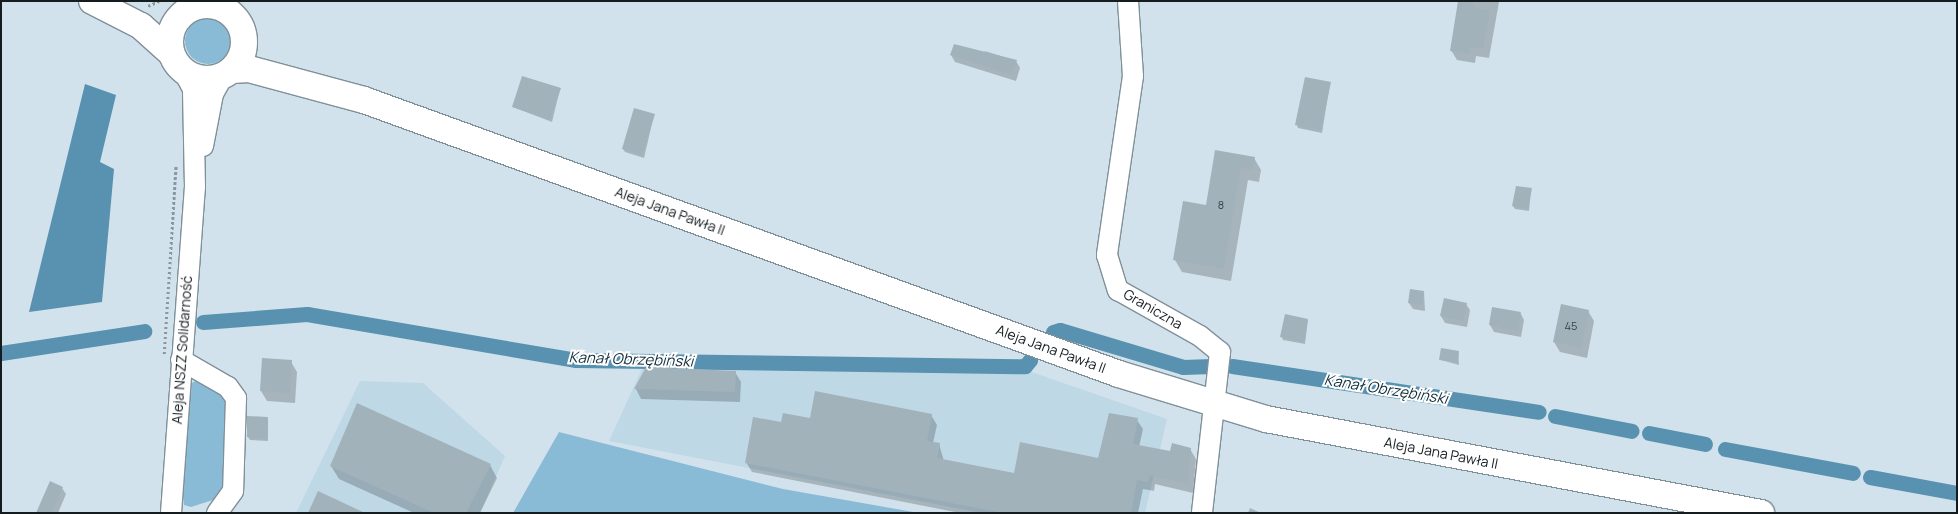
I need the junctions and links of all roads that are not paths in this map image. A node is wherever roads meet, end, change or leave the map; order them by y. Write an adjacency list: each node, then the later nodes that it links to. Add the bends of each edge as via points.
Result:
1 (92, 1): 6 (main road, via 141,26)
2 (97, 1): 4 (main road, via 164,14)
3 (1128, 1): 11 (street, Graniczna, via 1133,76 1107,255 1110,273 1118,290 1135,303 1200,336 1220,352)
4 (185, 12): 5 (main road, via 196,7 220,8 238,22); 6 (main road, via 172,30)
5 (243, 34): 7 (main road, via 242,54); 8 (main road, Aleja Jana Pawła II, via 262,51)
6 (178, 62): 7 (main road, via 203,79); 9 (street, Aleja NSZZ Solidarność, via 193,88)
7 (227, 73): 8 (main road, Aleja Jana Pawła II, via 249,68); 9 (street, Aleja NSZZ Solidarność, via 210,105)
8 (364, 100): 11 (main road, Aleja Jana Pawła II, via 1119,374)
9 (195, 187): 10 (street, Aleja NSZZ Solidarność)
10 (172, 363): 12 (street, Aleja NSZZ Solidarność); 13 (street, via 228,386 236,398 233,491)
11 (1215, 404): 14 (street, Graniczna); 15 (main road, Aleja Jana Pawła II, via 1266,419)
12 (171, 513)
13 (217, 513)
14 (1202, 513)
15 (1761, 513)

